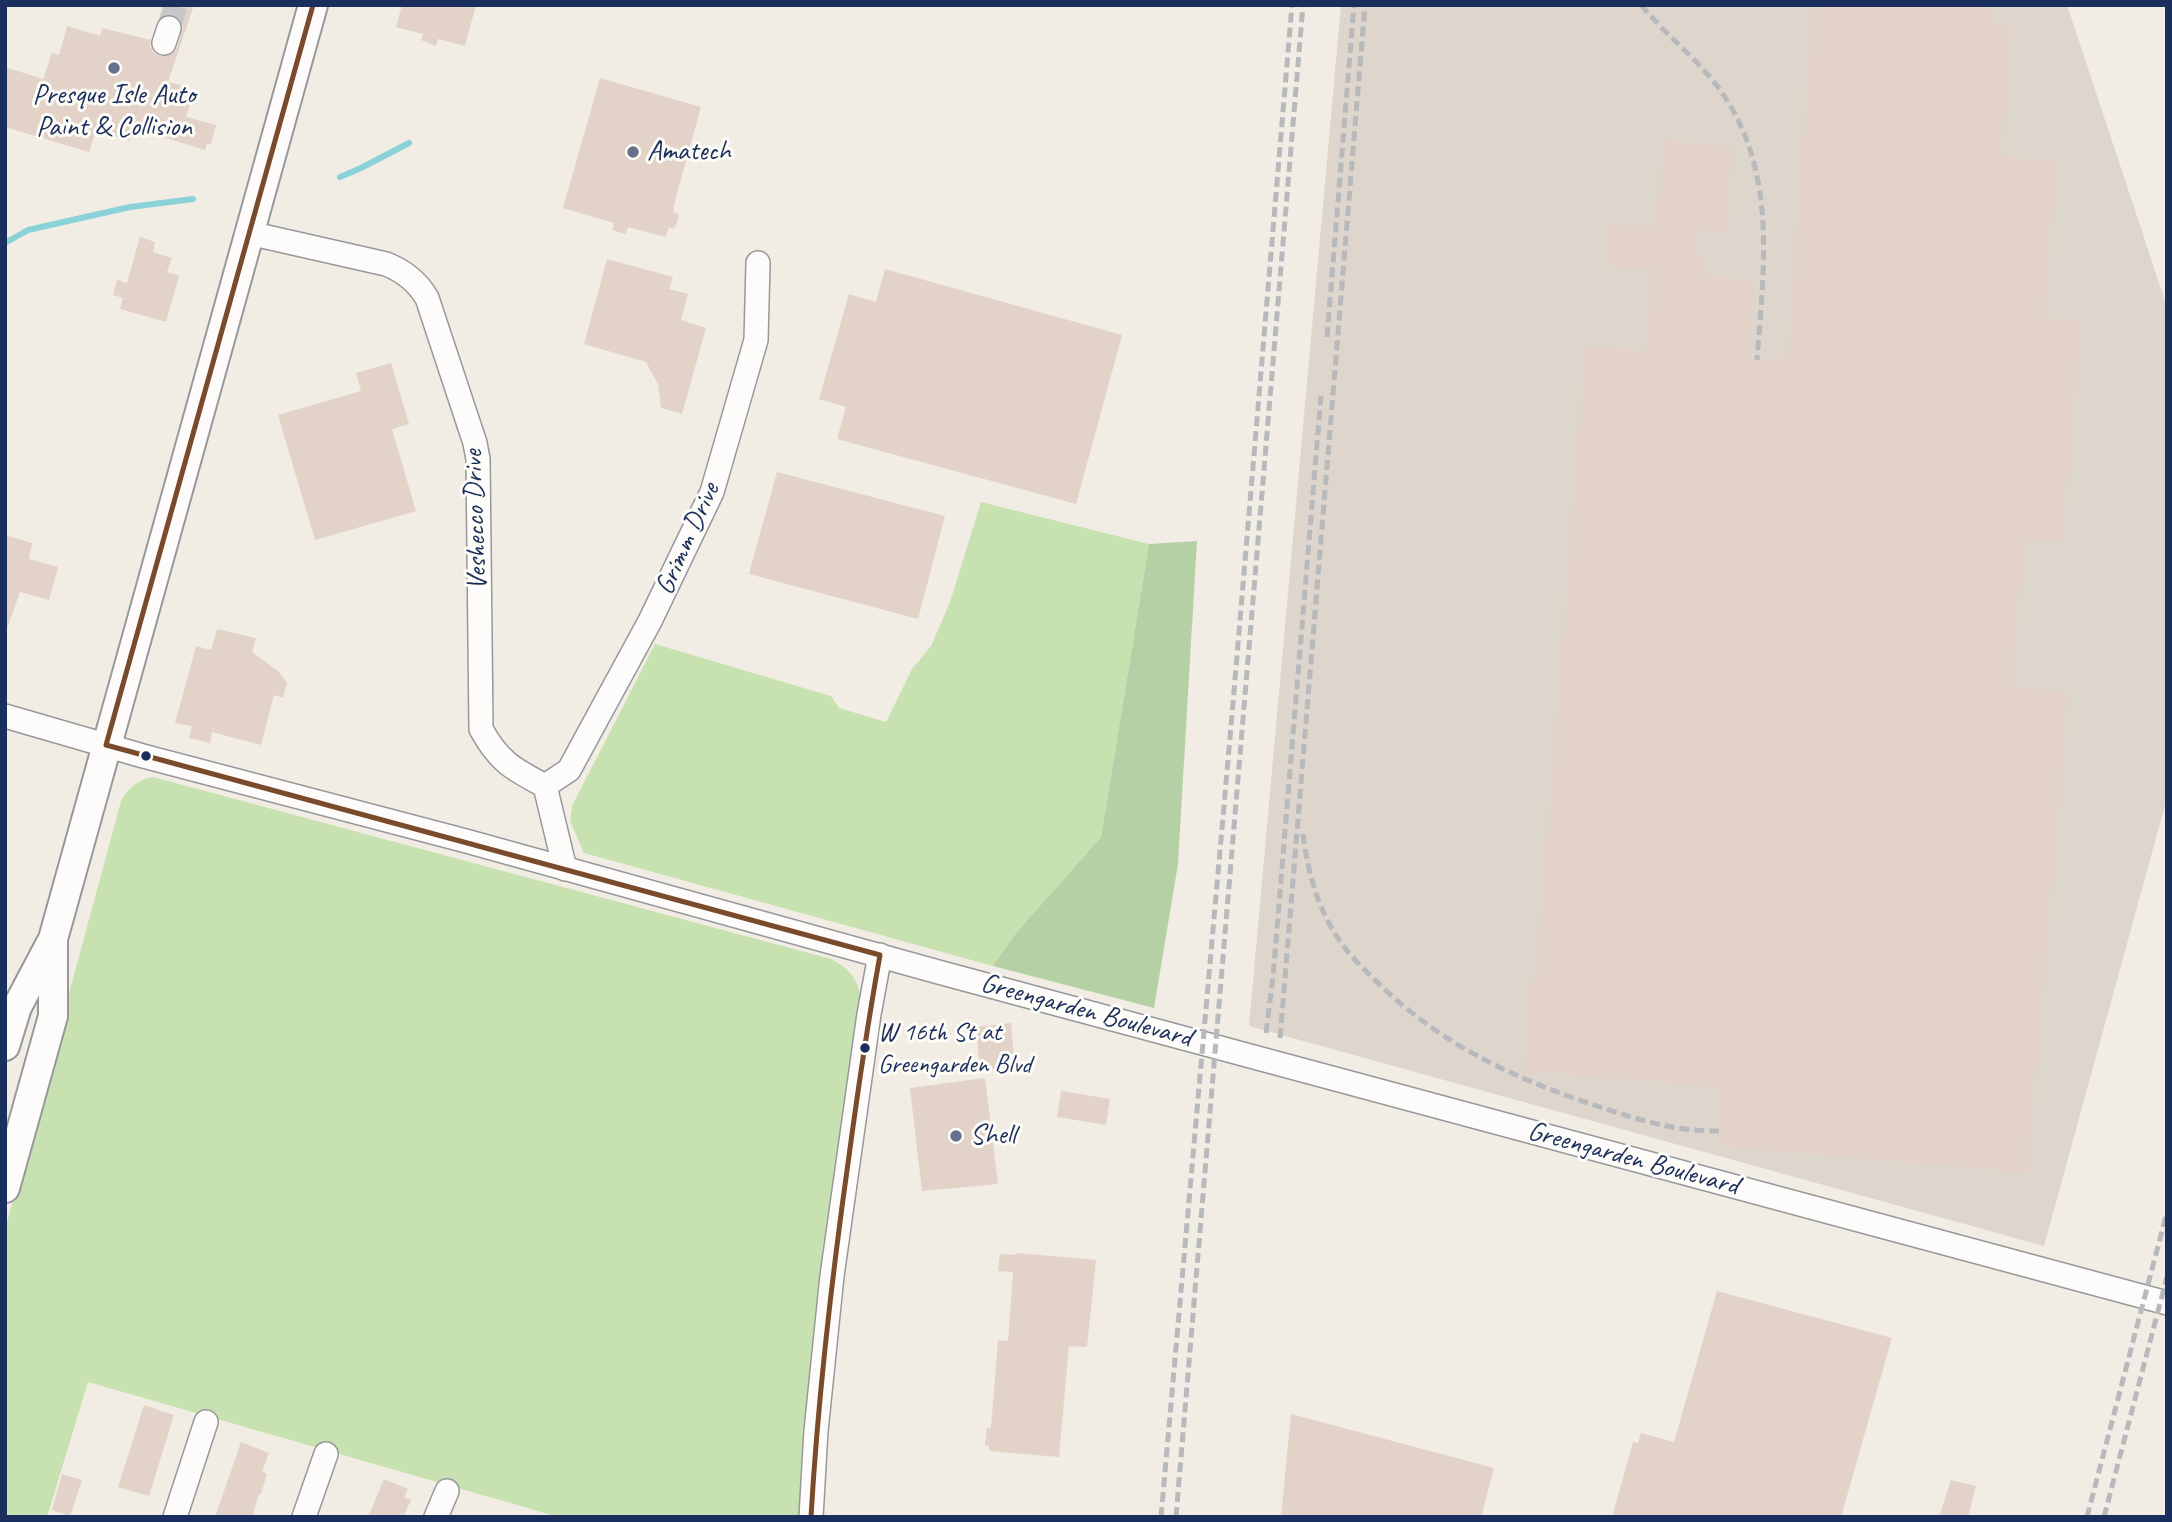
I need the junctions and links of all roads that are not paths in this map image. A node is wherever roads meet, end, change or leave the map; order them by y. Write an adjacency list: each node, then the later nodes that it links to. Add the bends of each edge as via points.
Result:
1 (313, 5): 2 (main road)
2 (249, 233): 5 (main road); 6 (street, Veshecco Drive, via 386,264 410,277 426,298 478,459 481,729 492,750 512,768)
3 (758, 263): 6 (street, Grimm Drive, via 756,340 712,492 650,621 569,770)
4 (5, 716): 5 (street, Greengarden Boulevard)
5 (106, 745): 7 (street, Greengarden Boulevard); 8 (main road)
6 (545, 786): 7 (street)
7 (565, 869): 9 (street, Greengarden Boulevard)
8 (52, 939): 10 (main road, via 17,1006); 11 (main road, via 53,1016)
9 (880, 955): 12 (street, Greengarden Boulevard); 19 (street, via 833,1264)
10 (5, 1046)
11 (5, 1188)
12 (2167, 1303)
13 (206, 1422): 16 (street)
14 (326, 1454): 17 (street)
15 (447, 1491): 18 (street)
16 (176, 1517)
17 (303, 1517)
18 (436, 1517)
19 (811, 1517)

